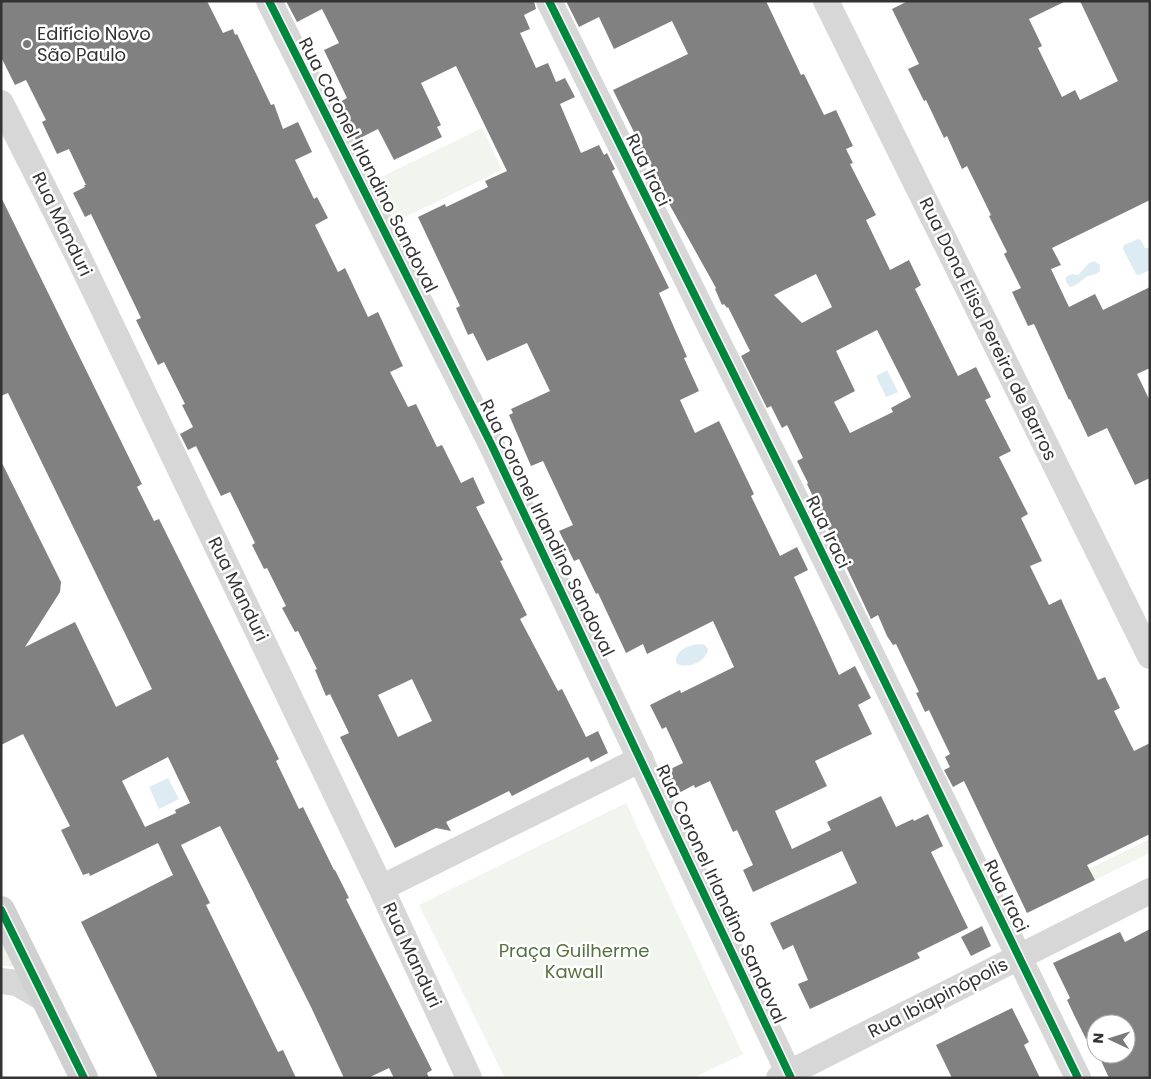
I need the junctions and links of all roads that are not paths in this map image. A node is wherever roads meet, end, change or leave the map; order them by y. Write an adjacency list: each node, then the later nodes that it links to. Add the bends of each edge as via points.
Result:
1 (268, 1): 6 (street, Rua Coronel Irlandino Sandoval, via 492,446)
2 (549, 1): 10 (street, Rua Iraci)
3 (826, 1): 5 (street, Rua Dona Elisa Pereira de Barros)
4 (1, 103): 7 (street, Rua Manduri, via 81,262)
5 (1150, 656)
6 (641, 758): 7 (street); 13 (street, Rua Coronel Irlandino Sandoval)
7 (381, 888): 15 (street, Rua Manduri)
8 (1150, 891): 10 (street, Rua Ibiapinópolis)
9 (1, 910): 12 (street)
10 (1018, 957): 13 (street, Rua Ibiapinópolis); 16 (street, Rua Iraci)
11 (1, 982): 12 (street, via 16,984)
12 (46, 1000): 14 (street)
13 (786, 1076)
14 (84, 1078)
15 (469, 1078)
16 (1078, 1078)

